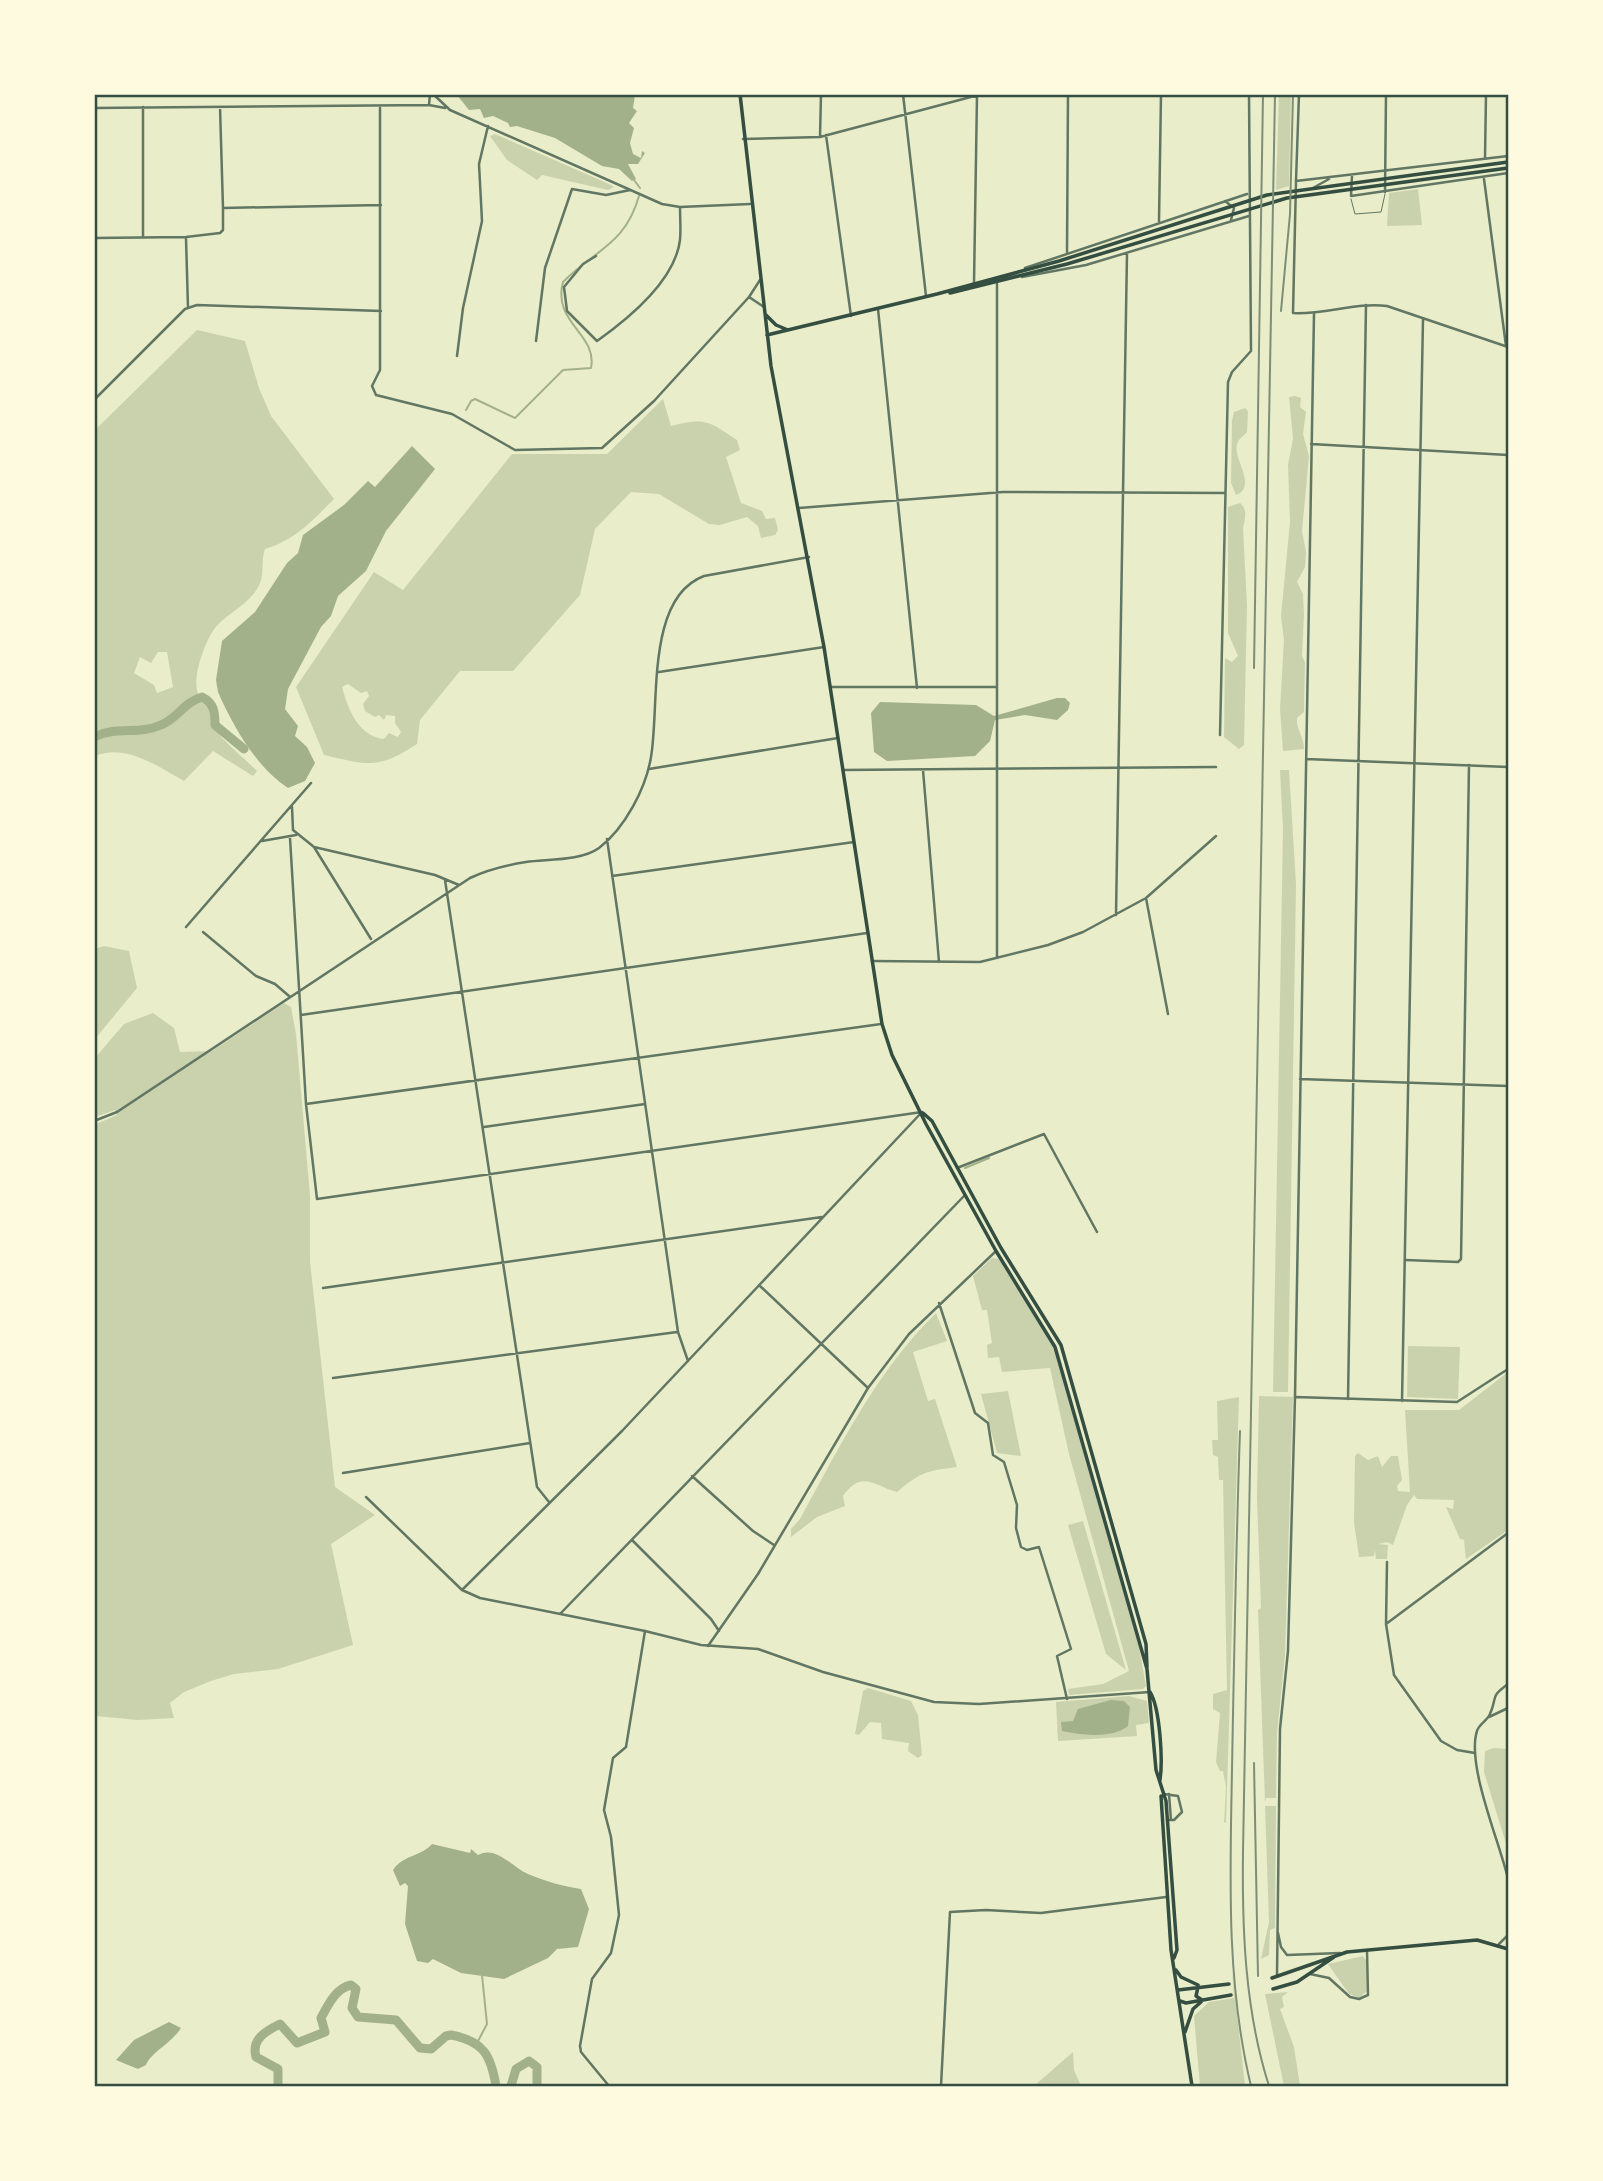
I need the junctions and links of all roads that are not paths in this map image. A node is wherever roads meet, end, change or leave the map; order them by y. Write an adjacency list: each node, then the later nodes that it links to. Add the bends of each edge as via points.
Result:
1 (432, 94): 12 (street); 17 (street)
2 (740, 94): 22 (main road)
3 (821, 94): 21 (street)
4 (903, 94): 18 (street)
5 (1068, 94): 48 (street)
6 (1161, 94): 42 (street)
7 (1249, 94): 34 (street)
8 (1298, 94): 30 (street)
9 (1386, 94): 26 (street)
10 (1486, 94): 23 (street)
11 (979, 95): 18 (street); 55 (street)
12 (429, 105): 16 (street); 17 (street)
13 (144, 107): 14 (street); 15 (street); 45 (street)
14 (220, 107): 16 (street); 40 (street)
15 (94, 108)
16 (380, 108): 38 (street)
17 (445, 108): 19 (street)
18 (903, 115): 20 (street); 58 (street)
19 (488, 126): 31 (street); 72 (street, via 479,164 482,221)
20 (826, 135): 21 (street); 66 (street)
21 (820, 137): 22 (street)
22 (743, 139): 37 (main road)
23 (1485, 159): 24 (street); 26 (street)
24 (1508, 159): 44 (main road, via 1286,191)
25 (1508, 170): 29 (street); 44 (main road, via 1287,198)
26 (1385, 171): 27 (street); 32 (street)
27 (1352, 175): 28 (street); 35 (street)
28 (1332, 178): 30 (street); 33 (street)
29 (1484, 178): 32 (street); 71 (street)
30 (1296, 181): 33 (street)
31 (630, 190): 39 (street); 70 (street, via 606,195 572,189 545,268)
32 (1385, 192): 35 (street); 35 (lane, via 1381,212 1355,214)
33 (1296, 193): 65 (street, via 1293,313)
34 (1247, 194): 36 (street); 41 (street)
35 (1352, 196)
36 (1222, 202): 42 (street); 43 (street, via 1234,208)
37 (750, 204): 39 (street); 54 (main road)
38 (382, 205): 40 (street); 64 (street)
39 (680, 207): 50 (street, via 680,240 667,268 640,307 597,341 567,311 564,287)
40 (223, 208): 46 (street, via 223,230)
41 (1249, 216): 43 (street); 79 (street, via 1251,351 1228,382)
42 (1159, 221): 48 (street)
43 (1229, 222): 49 (street)
44 (1188, 223): 51 (main road); 52 (main road)
45 (143, 237): 46 (street); 47 (street)
46 (186, 237): 61 (street)
47 (94, 238)
48 (1067, 253): 51 (street)
49 (1127, 253): 52 (street); 80 (street)
50 (596, 256)
51 (1013, 273): 53 (main road)
52 (1022, 277): 53 (main road)
53 (1006, 278): 55 (main road); 56 (main road)
54 (760, 280): 59 (street); 62 (main road)
55 (974, 284): 57 (main road)
56 (998, 284): 57 (main road); 78 (street)
57 (937, 294): 58 (main road)
58 (926, 297): 63 (main road)
59 (749, 298): 62 (street); 64 (street, via 639,416 608,446 596,450 515,450 464,419 427,405 376,395 372,391 380,370)
60 (1366, 305): 65 (street); 67 (street, via 1387,306); 75 (street)
61 (188, 308): 64 (street); 73 (street)
62 (764, 309): 68 (main road, via 772,322); 69 (main road)
63 (878, 309): 66 (main road); 81 (street)
64 (382, 311)
65 (1314, 314): 74 (street)
66 (851, 316): 68 (main road)
67 (1423, 319): 71 (street); 76 (street)
68 (790, 330): 69 (main road)
69 (767, 334): 82 (main road)
70 (536, 341)
71 (1507, 346)
72 (457, 356)
73 (94, 400)
74 (1311, 444): 75 (street); 91 (street)
75 (1363, 446): 76 (street); 92 (street)
76 (1420, 448): 77 (street); 93 (street)
77 (1508, 455)
78 (997, 492): 80 (street); 81 (street); 87 (street)
79 (1225, 493): 80 (street); 89 (street)
80 (1124, 494): 95 (street)
81 (897, 501): 82 (street); 88 (street)
82 (799, 508): 83 (main road)
83 (809, 557): 84 (main road); 85 (street, via 712,574 693,582 664,622)
84 (824, 647): 85 (street); 86 (main road)
85 (659, 672): 99 (street)
86 (831, 687): 88 (street); 90 (main road)
87 (997, 687): 88 (street); 98 (street)
88 (916, 688)
89 (1220, 734)
90 (838, 738): 99 (street); 101 (main road)
91 (1306, 759): 92 (street); 132 (street)
92 (1358, 761): 93 (street); 133 (street)
93 (1414, 763): 94 (street); 135 (street)
94 (1469, 765): 97 (street); 136 (street)
95 (1119, 767): 96 (street); 98 (street); 116 (street)
96 (1216, 767)
97 (1508, 767)
98 (997, 768): 100 (street); 121 (street)
99 (649, 769): 107 (street, via 636,801)
100 (923, 769): 101 (street); 123 (street)
101 (843, 770): 109 (main road)
102 (311, 783): 103 (street)
103 (292, 807): 104 (street, via 291,825); 108 (street)
104 (296, 835): 106 (street); 110 (street)
105 (1216, 836): 115 (street)
106 (290, 838): 108 (street); 125 (street)
107 (607, 839): 111 (street); 113 (street, via 588,853 502,867)
108 (259, 842): 117 (street)
109 (854, 842): 111 (street); 119 (main road)
110 (314, 847): 112 (street); 120 (street)
111 (612, 876): 124 (street)
112 (445, 880): 113 (street); 114 (street)
113 (459, 885): 114 (street)
114 (449, 891): 120 (street); 126 (street)
115 (1146, 898): 116 (street); 128 (street)
116 (1116, 915): 121 (street, via 1048,945)
117 (186, 927)
118 (203, 932): 127 (street, via 256,976)
119 (867, 933): 122 (main road); 124 (street)
120 (372, 940): 125 (street)
121 (997, 958): 123 (street)
122 (872, 961): 123 (street); 130 (main road)
123 (939, 962)
124 (625, 968): 126 (street); 131 (street)
125 (299, 989): 127 (street); 129 (street)
126 (464, 992): 129 (street); 134 (street)
127 (289, 996): 141 (street, via 117,1112)
128 (1168, 1014)
129 (301, 1015): 138 (street)
130 (882, 1024): 131 (street); 140 (main road, via 892,1055)
131 (639, 1059): 134 (street); 139 (street)
132 (1300, 1079): 133 (street); 163 (street)
133 (1353, 1081): 135 (street); 164 (street)
134 (477, 1082): 138 (street); 142 (street)
135 (1408, 1083): 136 (street); 151 (street)
136 (1464, 1086): 137 (street); 151 (street, via 1461,1259)
137 (1508, 1086)
138 (306, 1104): 145 (street, via 317,1199)
139 (645, 1104): 142 (street); 143 (street)
140 (922, 1112): 143 (street); 144 (main road, via 932,1121); 146 (main road); 147 (street)
141 (94, 1121)
142 (484, 1127): 145 (street)
143 (652, 1150): 145 (street); 149 (street)
144 (957, 1168): 148 (street, via 1044,1134); 172 (main road, via 1058,1338)
145 (491, 1174): 152 (street)
146 (965, 1195): 150 (main road); 157 (street)
147 (824, 1216): 149 (street); 153 (street)
148 (1097, 1232)
149 (665, 1240): 152 (street); 156 (street)
150 (996, 1251): 155 (street); 174 (main road, via 1055,1347)
151 (1405, 1260): 165 (street)
152 (503, 1262): 154 (street); 158 (street)
153 (759, 1285): 157 (street); 159 (street)
154 (323, 1288)
155 (939, 1303): 162 (street); 186 (street, via 975,1413 988,1423 993,1455 1004,1462 1017,1505 1021,1546 1027,1550 1040,1547 1071,1649 1057,1656)
156 (678, 1332): 158 (street); 159 (street)
157 (821, 1344): 162 (street); 168 (street)
158 (517, 1351): 161 (street); 166 (street)
159 (688, 1361): 170 (street)
160 (1508, 1369): 165 (street, via 1462,1401)
161 (333, 1378)
162 (868, 1388): 175 (street)
163 (1295, 1397): 164 (street); 195 (street, via 1287,1654 1280,1729)
164 (1348, 1399): 165 (street)
165 (1402, 1401)
166 (530, 1443): 167 (street); 170 (street, via 537,1487)
167 (343, 1473)
168 (692, 1476): 173 (street); 175 (street)
169 (366, 1497): 177 (street)
170 (550, 1503): 177 (street)
171 (1508, 1534): 179 (street)
172 (1116, 1538): 174 (main road); 183 (main road, via 1146,1644)
173 (631, 1540): 178 (street); 181 (street)
174 (1110, 1540): 183 (main road)
175 (774, 1545): 181 (street)
176 (1387, 1562): 179 (street)
177 (462, 1590): 178 (street)
178 (559, 1614): 180 (street)
179 (1386, 1624): 189 (street, via 1394,1675 1409,1700 1441,1741)
180 (645, 1631): 182 (street); 214 (street, via 626,1747 613,1758 604,1810 619,1915 611,1954 592,1979 580,2046)
181 (719, 1631): 182 (street)
182 (708, 1646): 186 (street, via 758,1649 842,1678 934,1702)
183 (1147, 1669): 185 (main road)
184 (1508, 1684): 188 (street, via 1493,1696)
185 (1150, 1692): 186 (street); 190 (main road)
186 (1067, 1699)
187 (1508, 1708): 188 (street)
188 (1488, 1717): 189 (street, via 1477,1730)
189 (1475, 1753): 193 (street)
190 (1162, 1794): 191 (street); 192 (main road); 194 (main road)
191 (1169, 1794): 192 (street); 192 (street, via 1181,1799 1182,1812)
192 (1169, 1820): 202 (main road)
193 (1508, 1879)
194 (1167, 1897): 202 (main road); 215 (street, via 1041,1913 950,1912)
195 (1278, 1930): 200 (street, via 1287,1955); 205 (street)
196 (1508, 1936): 197 (street)
197 (1499, 1944): 198 (main road); 199 (main road, via 1478,1940)
198 (1508, 1949)
199 (1367, 1951): 201 (main road); 204 (street, via 1368,1995 1364,1998 1350,1997 1329,1978)
200 (1347, 1952): 201 (main road); 205 (main road)
201 (1357, 1952): 204 (main road, via 1329,1960)
202 (1174, 1958): 203 (main road)
203 (1176, 1970): 207 (main road); 209 (main road)
204 (1310, 1974): 208 (main road, via 1293,1985)
205 (1275, 1978)
206 (1230, 1984): 207 (main road)
207 (1200, 1986): 209 (main road); 211 (main road, via 1196,1996)
208 (1273, 1989)
209 (1178, 1990): 212 (main road)
210 (1231, 1994): 211 (main road)
211 (1204, 2000): 212 (main road); 213 (main road, via 1193,2009)
212 (1180, 2001): 213 (main road)
213 (1184, 2034): 216 (main road)
214 (609, 2087)
215 (941, 2087)
216 (1192, 2087)

